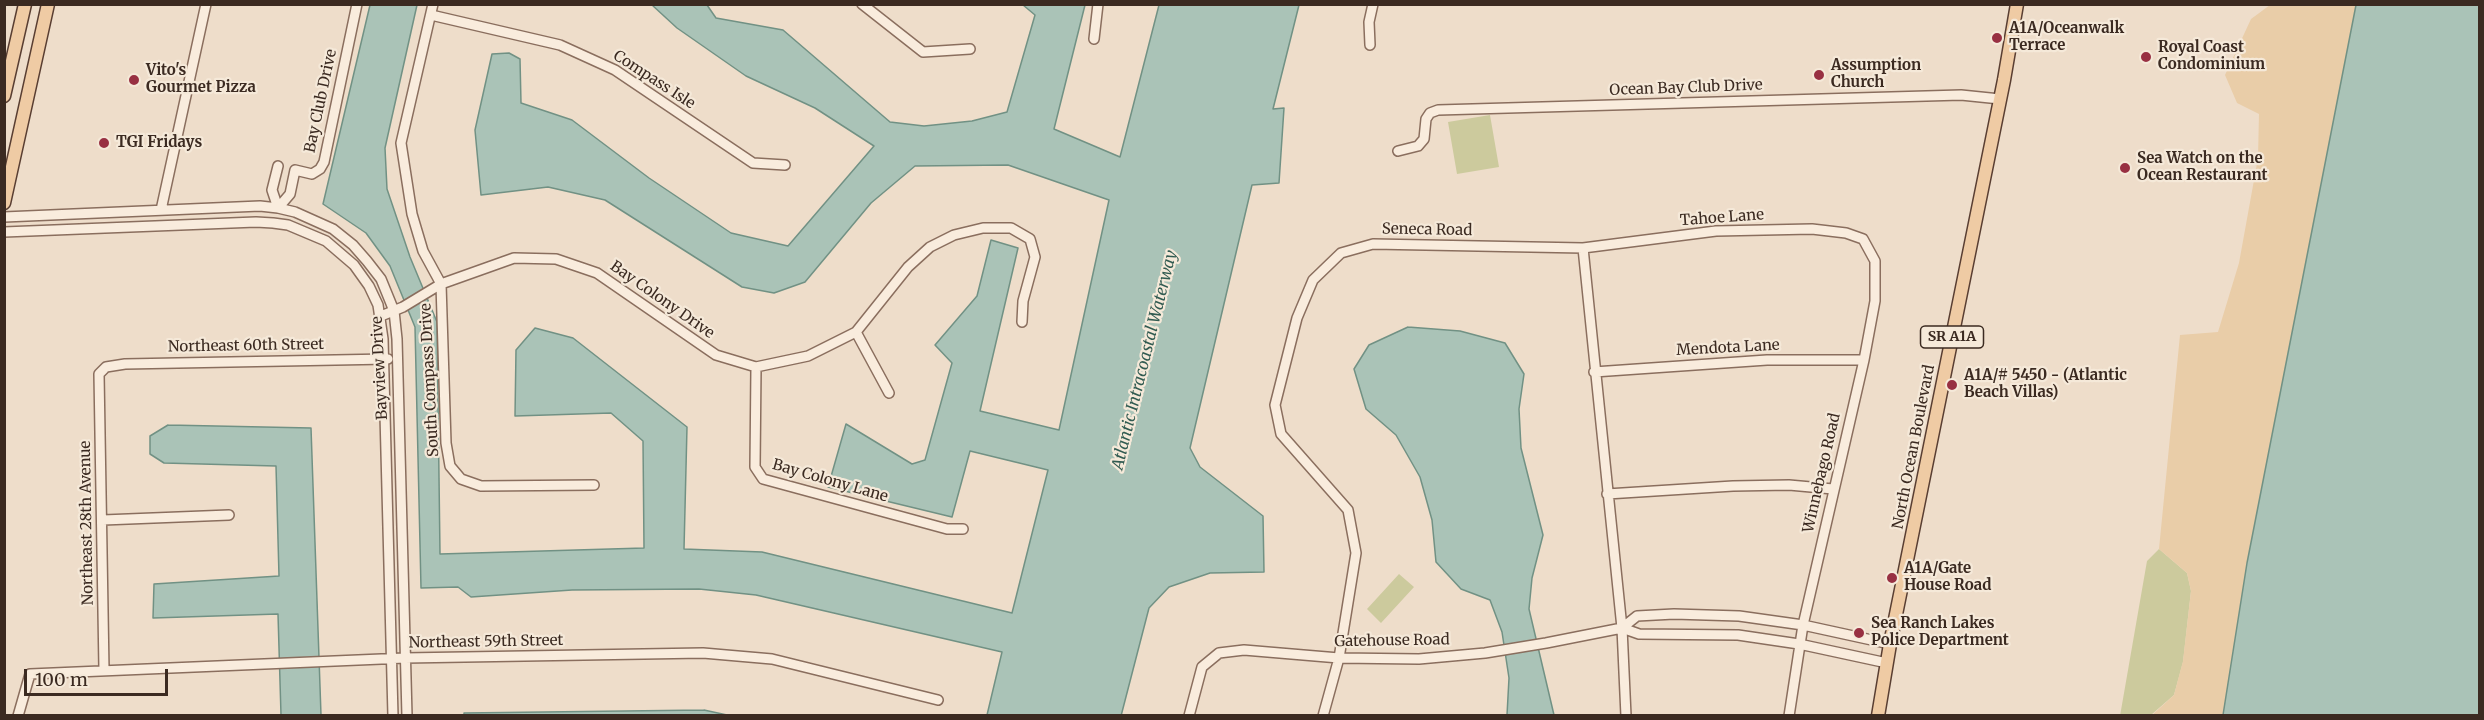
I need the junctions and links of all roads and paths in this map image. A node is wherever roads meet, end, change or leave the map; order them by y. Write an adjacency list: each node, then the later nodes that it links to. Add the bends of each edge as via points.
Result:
1 (25, 4): 15 (main road)
2 (36, 4): 10 (main road)
3 (206, 4): 22 (street)
4 (357, 4): 21 (street, Bay Club Drive, via 324,162 312,174 295,170 290,195)
5 (433, 4): 11 (street)
6 (862, 4): 14 (street, via 923,52)
7 (1098, 4): 12 (street)
8 (1373, 4): 13 (street)
9 (2017, 4): 16 (main road, North Ocean Boulevard / SR A1A)
10 (47, 8): 20 (main road)
11 (431, 15): 18 (street, Compass Isle, via 560,45 615,70 753,163); 28 (street, via 401,143 415,223 423,251)
12 (1094, 39)
13 (1370, 45)
14 (970, 49)
15 (4, 96)
16 (2000, 99): 17 (street, Ocean Bay Club Drive, via 1961,95 1438,110 1426,119 1424,139 1418,146); 55 (main road, North Ocean Boulevard / SR A1A)
17 (1398, 151)
18 (784, 165)
19 (278, 166): 21 (street, via 272,190)
20 (4, 203)
21 (279, 208): 22 (street, Bayview Drive); 24 (street, Bay Club Drive); 29 (street, Bayview Drive, via 333,229 353,245 381,279)
22 (161, 210): 23 (street, Bayview Drive)
23 (4, 217)
24 (273, 223): 25 (street, Bayview Drive); 30 (street, Bayview Drive, via 326,241 344,255 369,286)
25 (4, 231)
26 (1863, 239): 27 (street, Tahoe Lane, via 1812,229 1716,231); 35 (street, Winnebago Road, via 1875,261 1875,301)
27 (1582, 248): 37 (street); 57 (street, Seneca Road, via 1373,244 1341,252 1313,280 1297,318 1275,405 1281,434 1348,510 1356,553)
28 (441, 284): 29 (street, Bay Colony Drive); 36 (street, Bay Colony Drive, via 514,258 556,260 597,273 716,355); 42 (street, South Compass Drive, via 450,466 461,480 481,486)
29 (398, 309): 30 (street, Bay Colony Drive); 34 (street, Bayview Drive)
30 (381, 316): 33 (street, Bayview Drive)
31 (1022, 322): 32 (street, Bay Colony Drive, via 1035,257 1030,239 1011,228 983,228 954,235 930,247 908,267)
32 (856, 332): 36 (street, Bay Colony Drive, via 808,356); 39 (street)
33 (383, 359): 34 (street, Northeast 60th Street); 38 (street, Northeast 60th Street, via 125,364 106,368); 40 (street, Bayview Drive)
34 (396, 359): 41 (street, Bayview Drive)
35 (1864, 360): 37 (street, Mendota Lane, via 1767,360); 43 (street, Winnebago Road)
36 (756, 367): 49 (street, Bay Colony Lane, via 755,467 763,479 947,529)
37 (1594, 372): 44 (street)
38 (99, 374): 48 (street, Northeast 28th Avenue)
39 (889, 393)
40 (385, 427): 41 (street); 45 (street, Bayview Drive)
41 (398, 427): 46 (street, Bayview Drive)
42 (594, 485)
43 (1833, 489): 44 (street, via 1733,486); 52 (street, Winnebago Road)
44 (1607, 494): 53 (street)
45 (387, 506): 46 (street); 50 (street, Bayview Drive)
46 (400, 506): 51 (street, Bayview Drive)
47 (229, 515): 48 (street)
48 (103, 520): 60 (street, Northeast 28th Avenue)
49 (963, 529)
50 (389, 584): 51 (street); 58 (street, Bayview Drive)
51 (403, 584): 56 (street, Bayview Drive)
52 (1803, 625): 53 (street, Gatehouse Road, via 1739,616 1674,614 1637,616); 54 (street, Winnebago Road); 55 (street, Gatehouse Road)
53 (1622, 628): 54 (street, Gatehouse Road, via 1639,634 1738,635); 57 (street, Gatehouse Road, via 1485,653 1419,659); 67 (street)
54 (1799, 644): 59 (street, Gatehouse Road); 68 (street, Winnebago Road)
55 (1890, 644): 59 (main road, SR A1A)
56 (405, 658): 58 (street, Northeast 59th Street); 61 (street, Northeast 59th Street, via 703,653 772,659); 64 (street, Bayview Drive)
57 (1340, 658): 65 (street, Gatehouse Road, via 1244,650 1219,653 1202,667); 66 (street, Seneca Road)
58 (392, 659): 60 (street, Northeast 59th Street); 63 (street, Bayview Drive)
59 (1887, 663): 69 (main road, SR A1A)
60 (104, 670): 62 (street, Northeast 59th Street, via 30,674)
61 (938, 700)
62 (18, 716)
63 (393, 716)
64 (407, 716)
65 (1189, 716)
66 (1323, 716)
67 (1626, 716)
68 (1789, 716)
69 (1878, 716)

